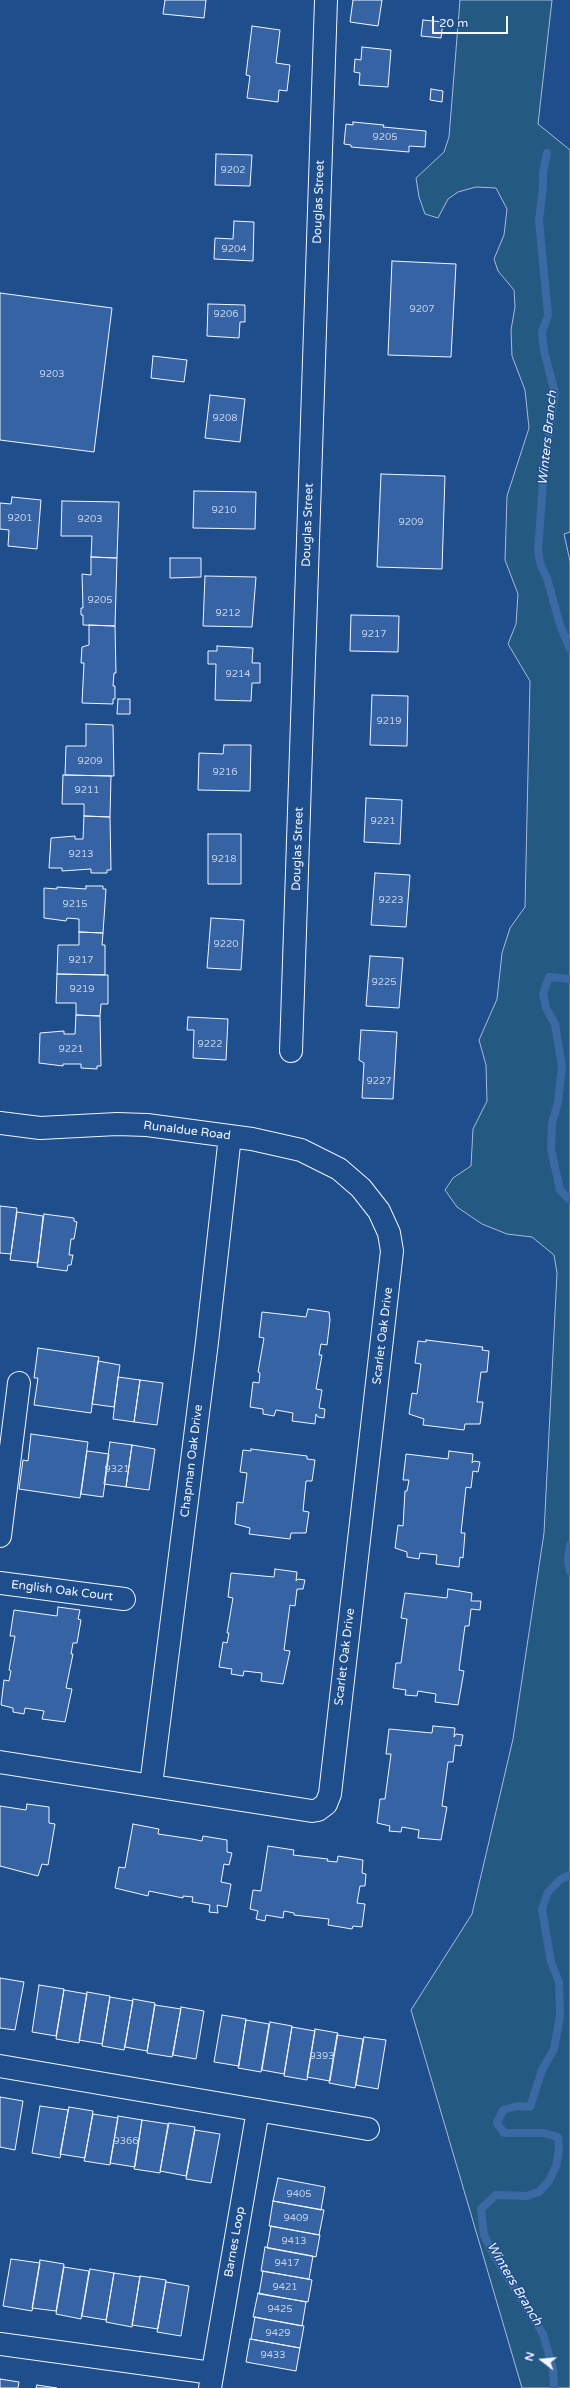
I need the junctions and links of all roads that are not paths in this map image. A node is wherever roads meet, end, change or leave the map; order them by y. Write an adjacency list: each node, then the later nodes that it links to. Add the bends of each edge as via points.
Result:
1 (326, 0): 2 (street, Douglas Street)
2 (291, 1051)
3 (0, 1123): 4 (street, Runaldue Road, via 40,1128 147,1125)
4 (230, 1136): 5 (street, Runaldue Road, via 273,1142 300,1150 339,1169); 11 (street, Chapman Oak Drive, via 207,1342)
5 (361, 1188): 11 (street, Scarlet Oak Drive, via 380,1211 389,1233 392,1251 328,1800 323,1808 312,1811)
6 (19, 1383): 7 (street)
7 (1, 1522)
8 (0, 1583): 9 (street, English Oak Court)
9 (124, 1599)
10 (0, 1762): 11 (street, Scarlet Oak Drive)
11 (151, 1786)
12 (0, 2066): 13 (street)
13 (258, 2110): 14 (street); 16 (street, Barnes Loop)
14 (368, 2129)
15 (0, 2344): 16 (street, Barnes Loop)
16 (211, 2381)

